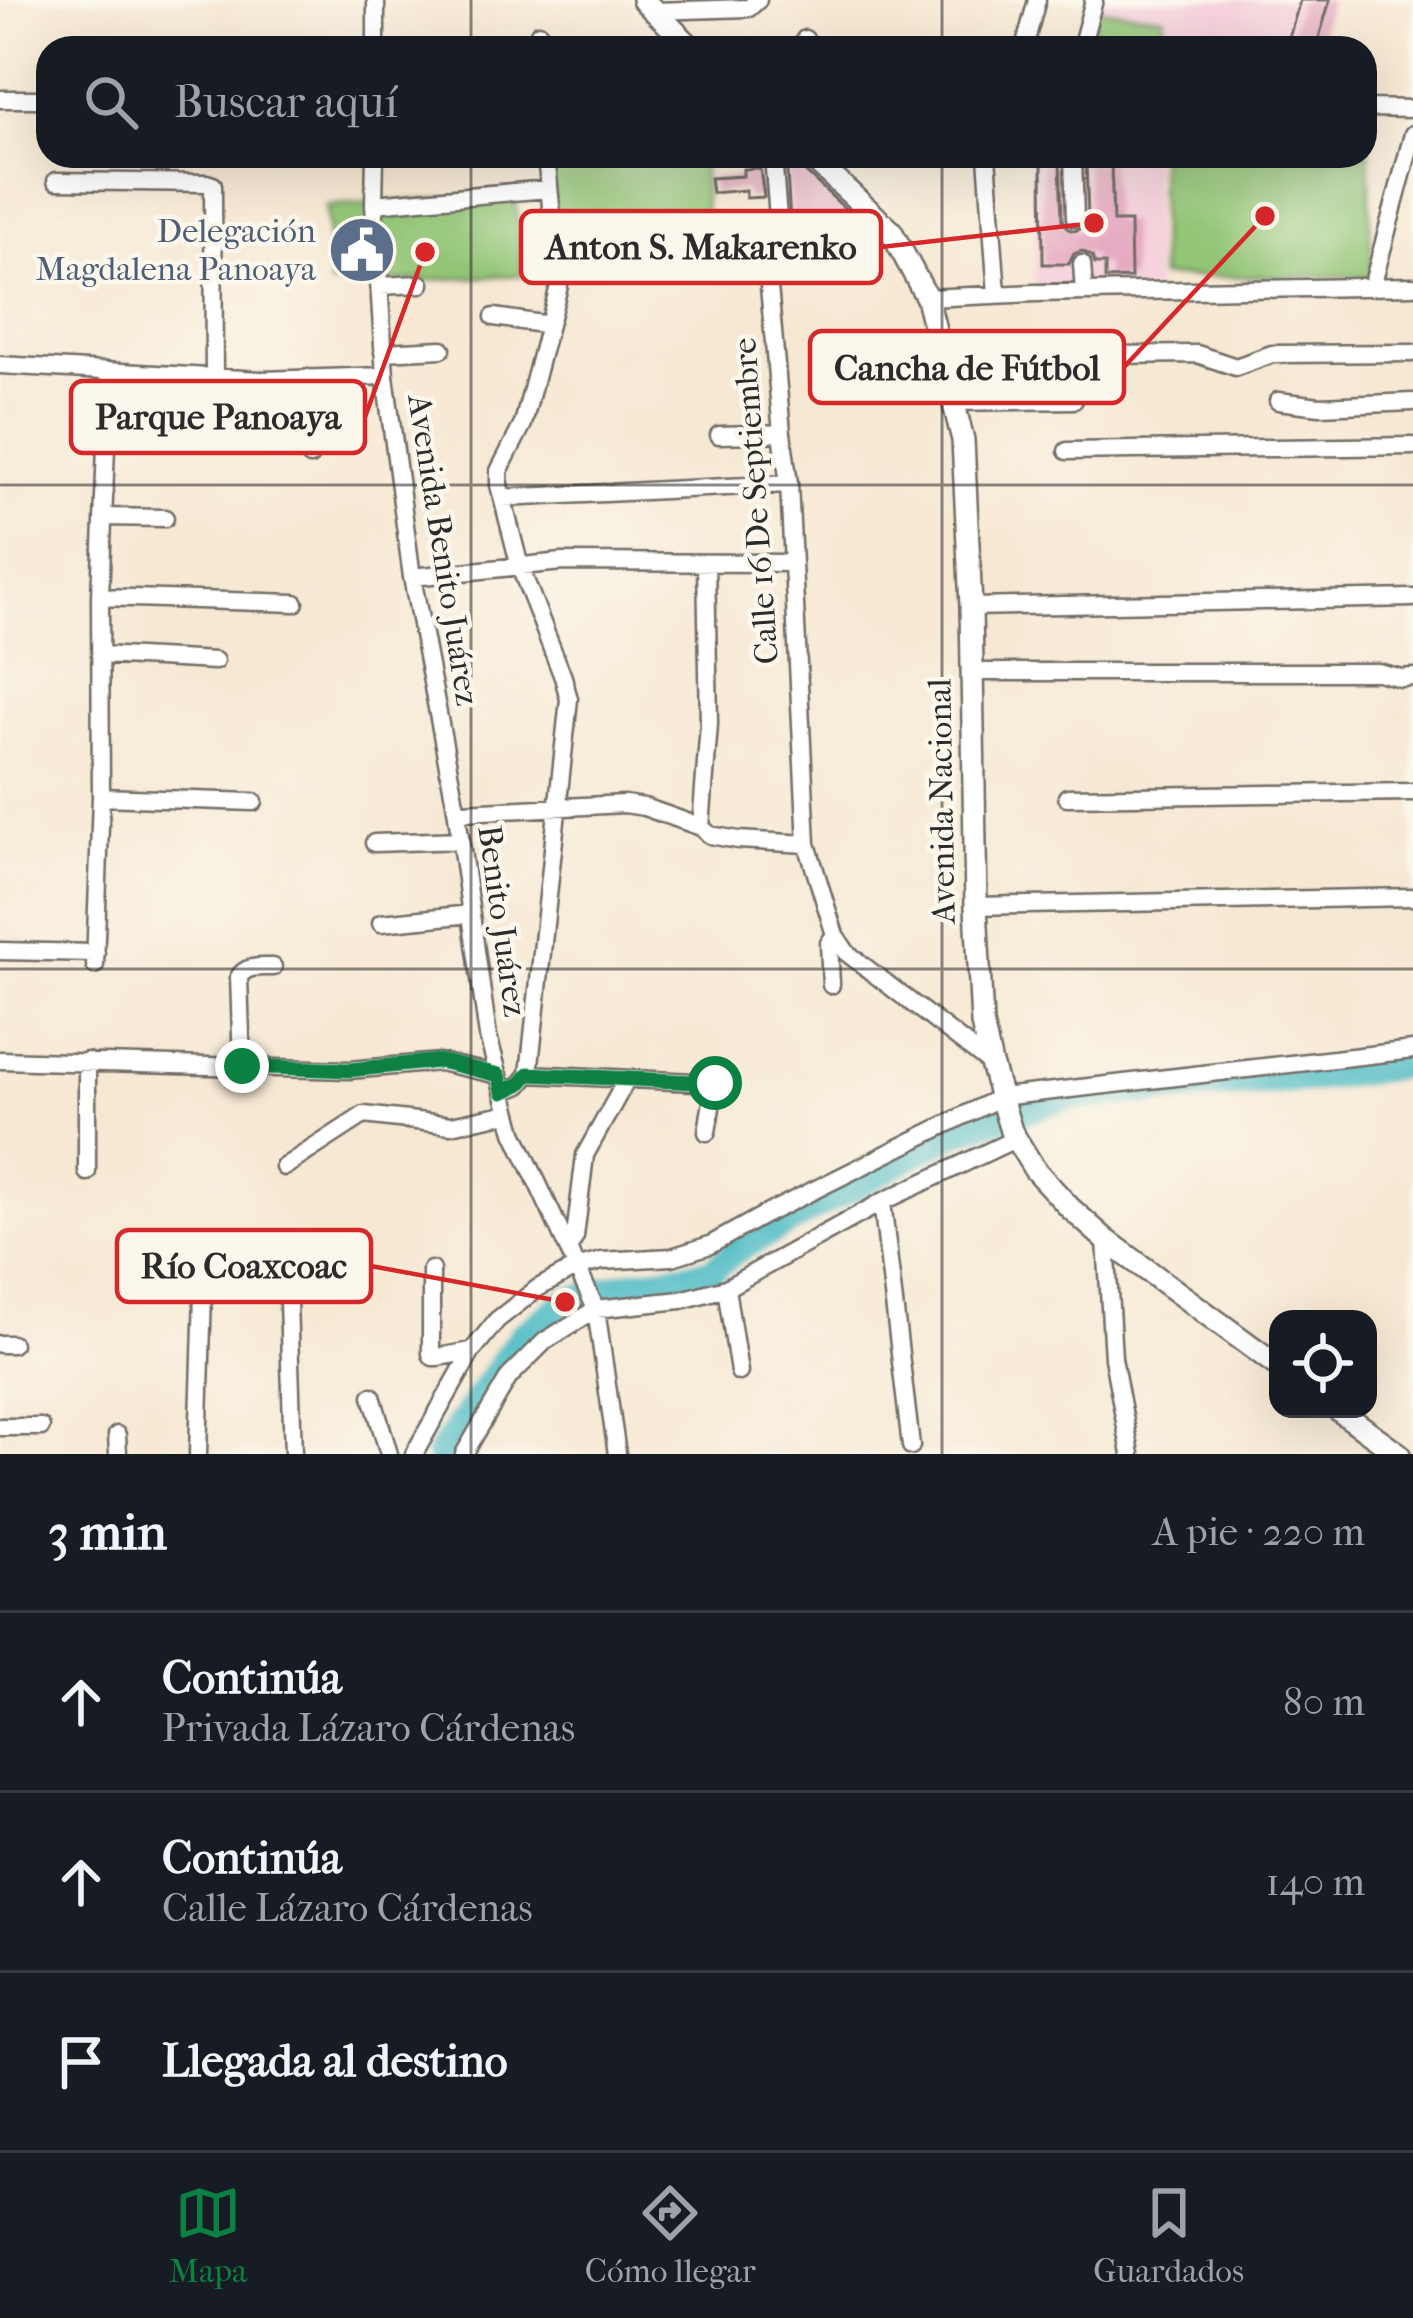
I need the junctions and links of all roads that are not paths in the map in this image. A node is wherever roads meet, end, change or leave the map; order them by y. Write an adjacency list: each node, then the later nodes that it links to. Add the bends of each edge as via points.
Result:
1 (376, 0): 6 (street)
2 (758, 0): 5 (street, via 749,8)
3 (1037, 0): 8 (street)
4 (1094, 0): 9 (street)
5 (648, 6): 7 (main road)
6 (376, 36)
7 (679, 36)
8 (1027, 36)
9 (1084, 36)
10 (0, 99): 11 (street)
11 (36, 99)
12 (1377, 109): 13 (street)
13 (1413, 110)
14 (1413, 134): 30 (street)
15 (375, 168): 23 (street, Avenida Benito Juárez)
16 (547, 168): 22 (street)
17 (774, 168): 25 (street, Calle 16 De Septiembre, via 778,218)
18 (823, 168): 34 (main road, Avenida Nacional, via 891,231)
19 (988, 168): 33 (street)
20 (1073, 168): 24 (street)
21 (56, 181): 44 (street, via 213,185)
22 (548, 189): 23 (street); 26 (street)
23 (374, 204): 29 (street, Avenida Benito Juárez)
24 (1075, 218)
25 (771, 229): 26 (street); 50 (street, Calle 16 De Septiembre)
26 (554, 243): 36 (street, via 559,286)
27 (1082, 264): 32 (street)
28 (421, 284): 29 (street)
29 (379, 286): 38 (street, Avenida Benito Juárez)
30 (1372, 286): 31 (street); 32 (street)
31 (1413, 286)
32 (1084, 292): 33 (street)
33 (997, 294): 34 (street)
34 (927, 298): 40 (main road, Avenida Nacional)
35 (494, 317): 36 (street)
36 (549, 325): 56 (street, via 523,424 499,471)
37 (442, 349): 38 (street)
38 (383, 352): 43 (street, Avenida Benito Juárez)
39 (1413, 353): 40 (street, via 1272,354 1236,367 1197,354)
40 (943, 357): 48 (main road, Avenida Nacional)
41 (0, 365): 42 (street)
42 (109, 372): 44 (street); 57 (street)
43 (385, 376): 45 (street); 62 (street, Avenida Benito Juárez)
44 (214, 377): 45 (street)
45 (308, 378): 54 (street)
46 (1074, 400): 48 (street)
47 (1278, 400): 49 (street)
48 (955, 402): 66 (main road, Avenida Nacional)
49 (1413, 402)
50 (782, 433): 51 (street); 55 (street, Calle 16 De Septiembre)
51 (719, 435)
52 (1413, 446): 53 (street)
53 (1067, 452)
54 (310, 456)
55 (789, 484): 56 (street); 59 (street, Calle 16 De Septiembre)
56 (503, 498): 61 (street)
57 (103, 517): 58 (street); 63 (street)
58 (165, 518)
59 (793, 562): 60 (street); 80 (street, Calle 16 De Septiembre)
60 (706, 563): 61 (street); 77 (street, via 709,724)
61 (520, 567): 62 (street); 75 (street, via 568,700)
62 (412, 578): 76 (street, Avenida Benito Juárez)
63 (100, 597): 65 (street); 67 (street)
64 (1413, 598): 66 (street)
65 (295, 603)
66 (971, 607): 69 (main road, Avenida Nacional)
67 (100, 656): 68 (street); 72 (street)
68 (215, 661)
69 (972, 672): 70 (street); 82 (main road, Avenida Nacional)
70 (1413, 677)
71 (1413, 792): 73 (street)
72 (101, 797): 74 (street); 86 (street, via 95,959)
73 (1067, 797)
74 (254, 802)
75 (559, 807): 76 (street); 77 (street, via 626,804); 94 (street)
76 (456, 808): 78 (street, Benito Juárez)
77 (701, 827): 80 (street, via 738,840)
78 (460, 840): 79 (street); 83 (street, Benito Juárez)
79 (374, 843)
80 (808, 844): 85 (street, Calle 16 De Septiembre)
81 (1413, 897): 82 (street)
82 (976, 906): 92 (main road, Avenida Nacional)
83 (471, 914): 84 (street); 96 (street, Benito Juárez)
84 (381, 922)
85 (835, 934): 88 (street); 92 (street, via 847,953)
86 (0, 951)
87 (273, 967): 93 (street, via 239,976)
88 (831, 986)
89 (1413, 1050): 97 (street)
90 (0, 1060): 91 (street)
91 (87, 1061): 93 (street); 102 (street)
92 (991, 1064): 97 (main road, Avenida Nacional)
93 (242, 1066): 96 (street, via 349,1070 439,1061)
94 (529, 1074): 95 (street); 96 (street, via 520,1084)
95 (627, 1079): 99 (street, via 715,1083); 105 (street, via 585,1155)
96 (501, 1083): 98 (street, Benito Juárez)
97 (1003, 1102): 100 (main road, Avenida Nacional); 108 (street, via 710,1245 672,1257 602,1261)
98 (509, 1113): 101 (street, via 451,1125 364,1115); 105 (street, Benito Juárez)
99 (707, 1132)
100 (1013, 1135): 103 (street); 104 (main road, Avenida Nacional, via 1058,1196)
101 (284, 1166)
102 (87, 1172)
103 (882, 1202): 109 (street); 119 (street)
104 (1106, 1240): 113 (main road, Avenida Nacional); 126 (street, via 1113,1358)
105 (568, 1249): 108 (street, Benito Juárez)
106 (286, 1270): 121 (street)
107 (431, 1270): 112 (street, via 433,1357)
108 (578, 1275): 111 (street, Benito Juárez); 112 (street, via 538,1288 496,1320)
109 (726, 1288): 111 (street, via 681,1300); 114 (street)
110 (203, 1293): 120 (street)
111 (594, 1304): 124 (street, via 508,1377); 125 (street)
112 (472, 1352): 123 (street)
113 (1269, 1359)
114 (739, 1372)
115 (372, 1396): 122 (street)
116 (1349, 1418): 127 (main road)
117 (0, 1427): 118 (street)
118 (40, 1427)
119 (911, 1446)
120 (197, 1454)
121 (293, 1454)
122 (389, 1454)
123 (415, 1454)
124 (464, 1454)
125 (617, 1454)
126 (1131, 1454)
127 (1399, 1454)

